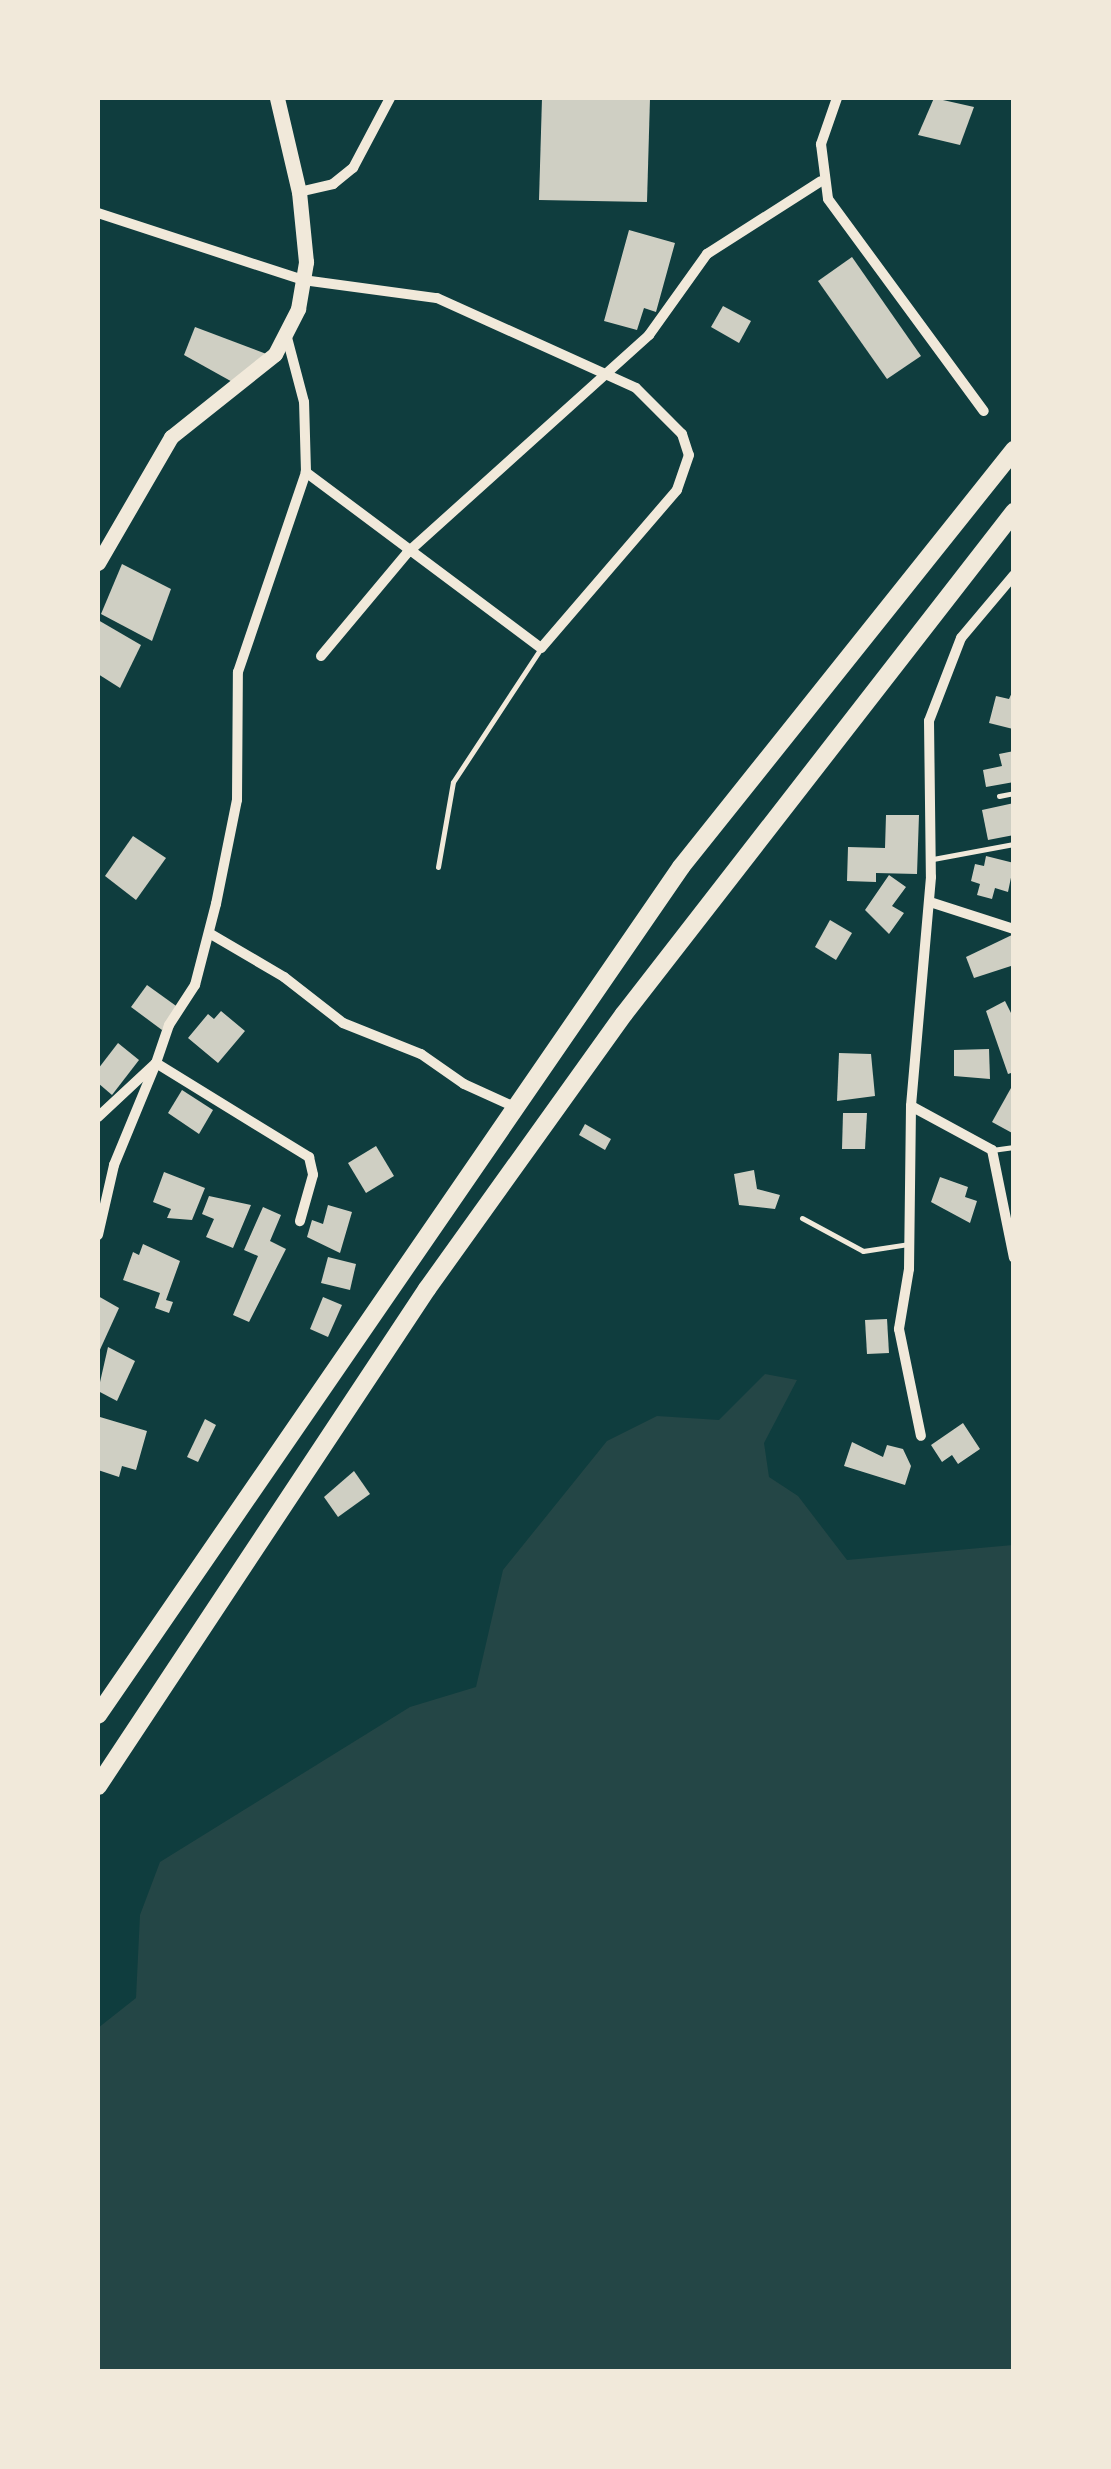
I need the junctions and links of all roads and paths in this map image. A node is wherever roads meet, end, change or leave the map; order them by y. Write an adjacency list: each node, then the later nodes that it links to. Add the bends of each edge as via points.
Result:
1 (277, 98): 5 (main road)
2 (390, 98): 5 (street, via 354,168 333,184)
3 (837, 98): 4 (street, via 821,144)
4 (821, 181): 9 (street, via 708,254 650,335); 10 (street)
5 (299, 192): 7 (main road)
6 (98, 212): 7 (street)
7 (303, 280): 8 (main road); 9 (street, via 437,298)
8 (286, 334): 12 (street, via 304,402); 15 (main road, via 275,354 171,437)
9 (608, 372): 14 (street); 17 (street, via 636,388 682,434 688,466 677,490 592,596)
10 (984, 411)
11 (1014, 450): 29 (highway, via 681,866)
12 (306, 472): 14 (street); 26 (street, via 238,672 237,800)
13 (1014, 512): 40 (highway, via 624,1014 427,1289)
14 (407, 552): 17 (street); 18 (street)
15 (98, 563)
16 (1014, 575): 22 (street, via 960,638 935,694 926,758)
17 (541, 648): 23 (lane, via 453,782)
18 (321, 656)
19 (1014, 793): 20 (lane)
20 (999, 796)
21 (1014, 844): 22 (lane)
22 (932, 859): 24 (street)
23 (438, 867)
24 (930, 902): 25 (street); 28 (street)
25 (1014, 929)
26 (209, 932): 27 (street, via 195,984 169,1025); 29 (street, via 344,1023 421,1054 464,1084)
27 (156, 1063): 30 (street); 34 (street, via 309,1157 313,1175); 35 (street, via 114,1165)
28 (911, 1106): 32 (street); 36 (street)
29 (518, 1108): 39 (highway)
30 (98, 1117)
31 (1014, 1147): 32 (lane)
32 (992, 1150): 37 (street)
33 (802, 1218): 36 (lane, via 863,1251)
34 (300, 1220)
35 (98, 1235)
36 (909, 1244): 38 (street, via 899,1329)
37 (1014, 1258)
38 (921, 1436)
39 (98, 1715)
40 (98, 1786)

